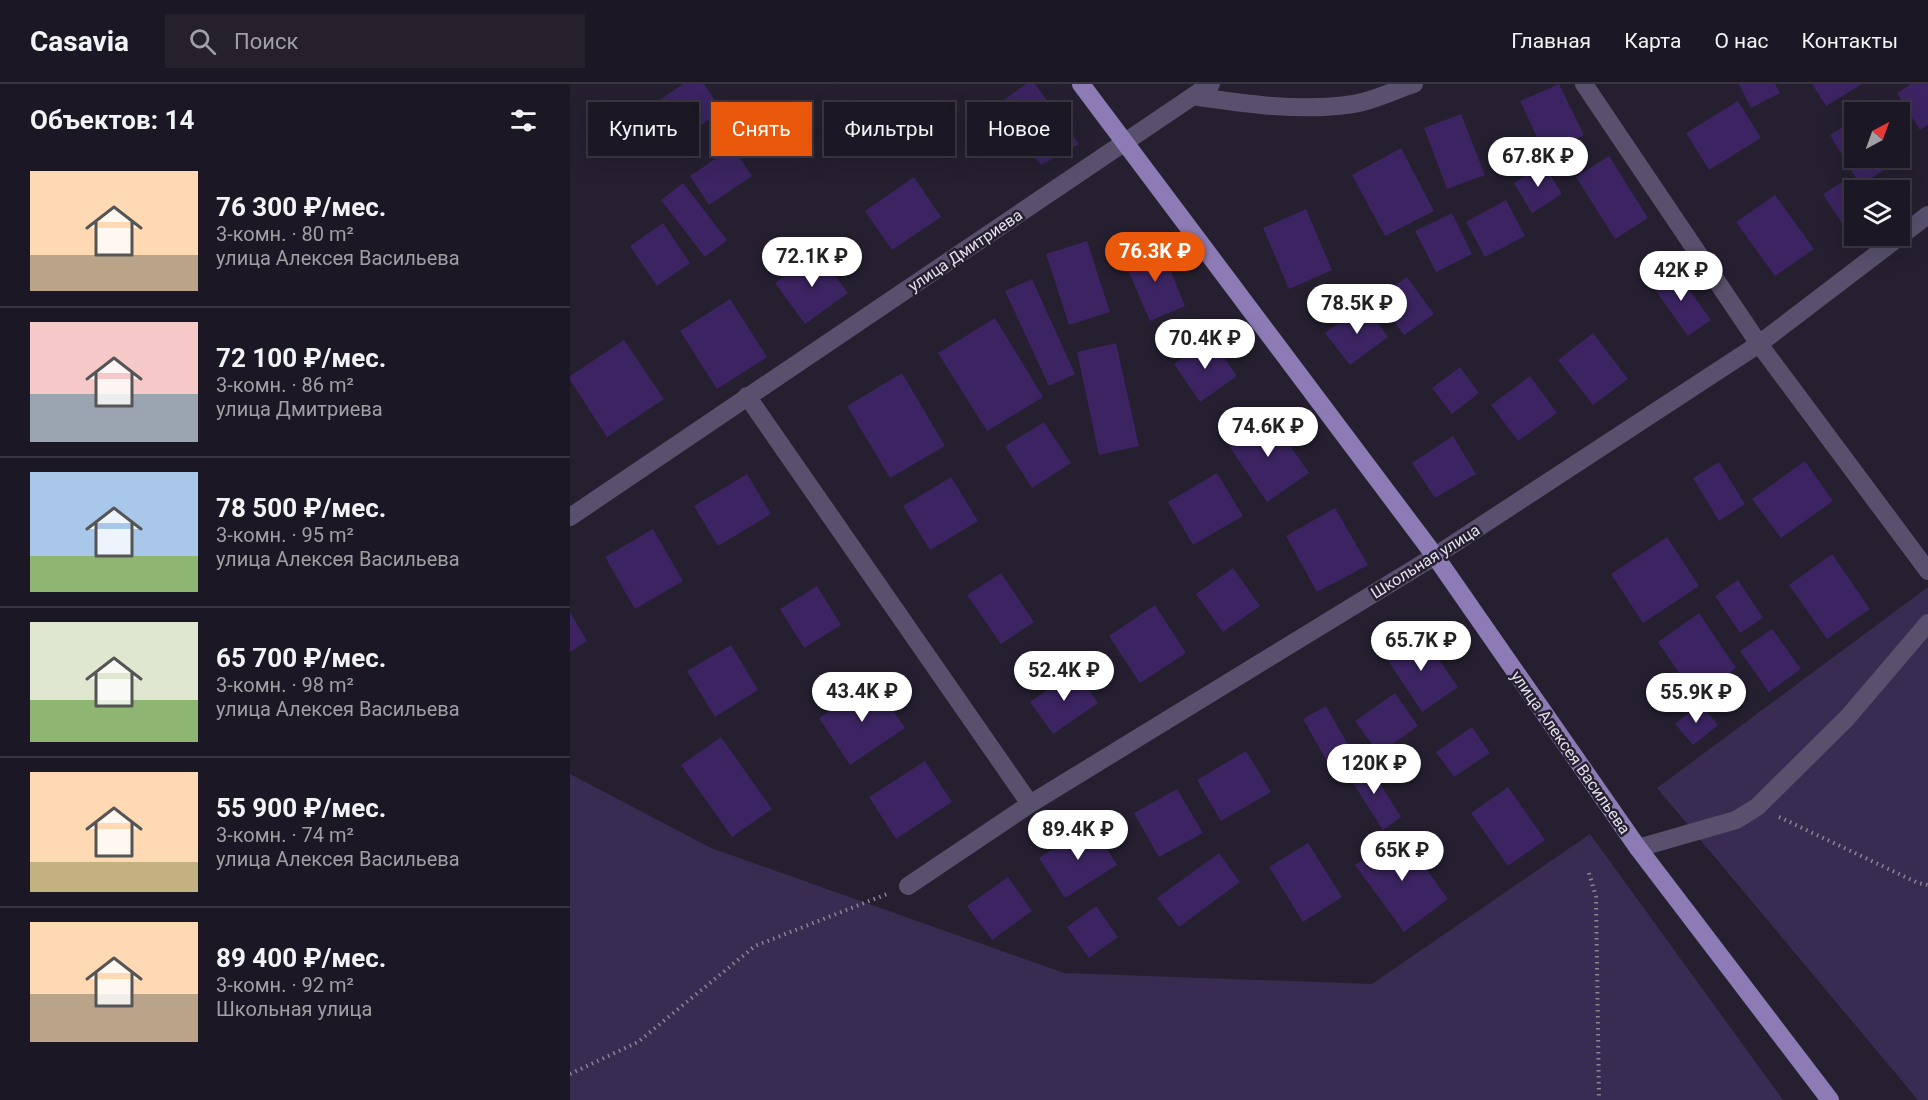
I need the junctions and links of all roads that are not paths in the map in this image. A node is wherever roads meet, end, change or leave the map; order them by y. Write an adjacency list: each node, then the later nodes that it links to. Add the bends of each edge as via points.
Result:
1 (1081, 84): 6 (main road, улица Алексея Васильева)
2 (1210, 84): 5 (street, улица Дмитриева)
3 (1414, 84): 5 (street, via 1354,104 1300,107)
4 (1584, 84): 8 (street)
5 (1193, 96): 6 (street, улица Дмитриева)
6 (1126, 143): 9 (street, улица Дмитриева); 11 (main road, улица Алексея Васильева)
7 (1928, 215): 8 (street, Школьная улица)
8 (1760, 344): 11 (street, Школьная улица); 12 (street)
9 (747, 396): 10 (street, улица Дмитриева); 14 (street)
10 (570, 517)
11 (1435, 556): 14 (street, Школьная улица); 15 (main road, улица Алексея Васильева)
12 (1928, 571)
13 (1928, 623): 15 (street, via 1846,718 1757,807 1736,820)
14 (1030, 804): 16 (street, Школьная улица)
15 (1638, 848): 17 (main road, улица Алексея Васильева)
16 (908, 886)
17 (1830, 1100)

